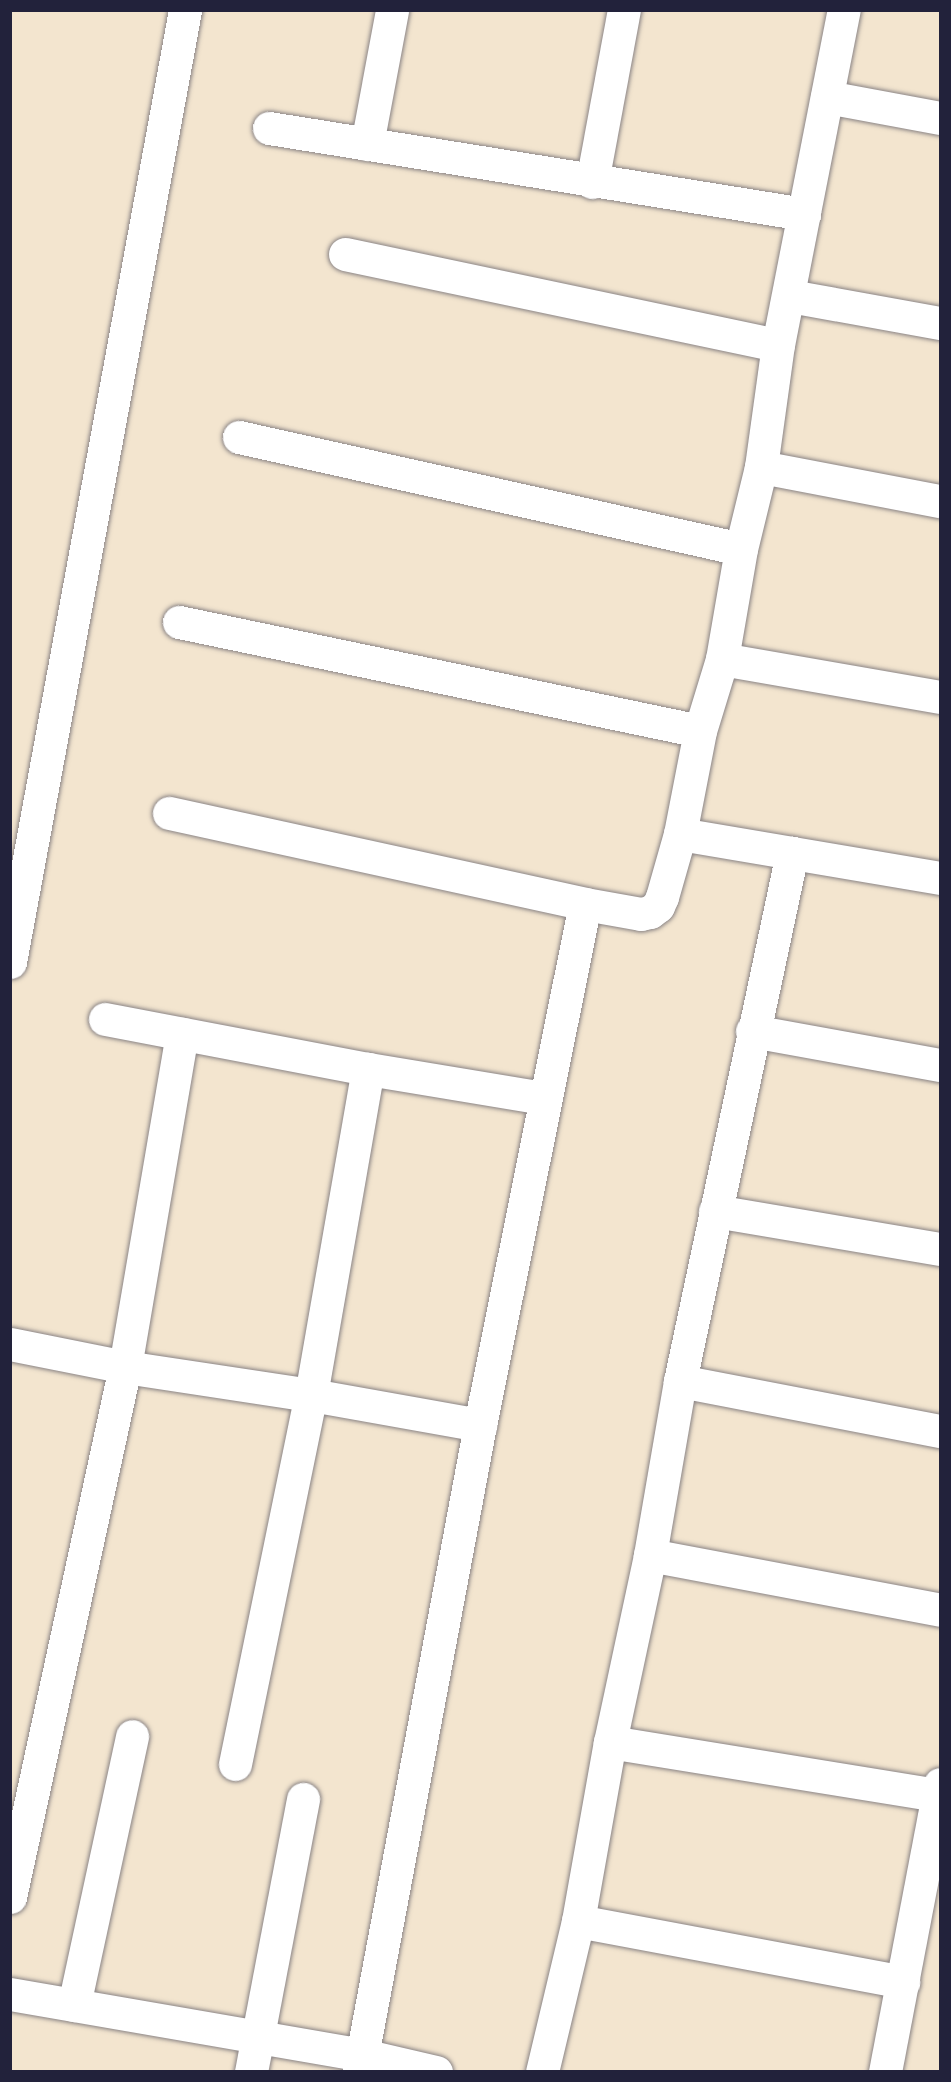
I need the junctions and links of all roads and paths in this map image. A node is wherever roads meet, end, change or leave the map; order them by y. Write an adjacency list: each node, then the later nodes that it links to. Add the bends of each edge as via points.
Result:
1 (185, 10): 28 (street)
2 (392, 10): 8 (street)
3 (624, 10): 9 (street)
4 (844, 10): 5 (street)
5 (827, 97): 6 (street); 10 (street)
6 (940, 118)
7 (269, 128): 8 (street)
8 (368, 144): 9 (street)
9 (592, 182): 10 (street)
10 (804, 214): 12 (street)
11 (345, 254): 14 (street)
12 (790, 297): 13 (street); 14 (street)
13 (940, 323)
14 (778, 345): 16 (street)
15 (240, 437): 18 (street)
16 (761, 466): 17 (street); 18 (street)
17 (940, 501)
18 (741, 549): 20 (street)
19 (179, 622): 22 (street)
20 (722, 658): 21 (street); 22 (street)
21 (940, 697)
22 (700, 731): 24 (street)
23 (169, 813): 27 (street)
24 (680, 834): 25 (street); 27 (street, via 662,897 650,912 641,914)
25 (792, 853): 26 (street); 30 (street)
26 (940, 878)
27 (585, 904): 34 (street)
28 (10, 962)
29 (105, 1019): 31 (street)
30 (752, 1031): 32 (street); 35 (street)
31 (182, 1034): 33 (street); 38 (street)
32 (940, 1065)
33 (368, 1069): 34 (street); 40 (street)
34 (544, 1098): 41 (street)
35 (714, 1211): 36 (street); 39 (street)
36 (940, 1249)
37 (10, 1344): 38 (street)
38 (125, 1366): 40 (street); 50 (street)
39 (680, 1382): 42 (street); 43 (street)
40 (311, 1395): 41 (street); 47 (street)
41 (480, 1425): 56 (street)
42 (940, 1431)
43 (650, 1555): 44 (street); 46 (street)
44 (940, 1610)
45 (132, 1736): 54 (street)
46 (610, 1742): 48 (street); 51 (street)
47 (235, 1764)
48 (939, 1790): 52 (street)
49 (303, 1799): 55 (street)
50 (10, 1897)
51 (578, 1921): 52 (street); 59 (street)
52 (903, 1982): 60 (street)
53 (10, 1994): 54 (street)
54 (74, 2005): 55 (street)
55 (257, 2036): 56 (street); 57 (street)
56 (361, 2063): 58 (street)
57 (251, 2072)
58 (436, 2072)
59 (542, 2072)
60 (885, 2072)

